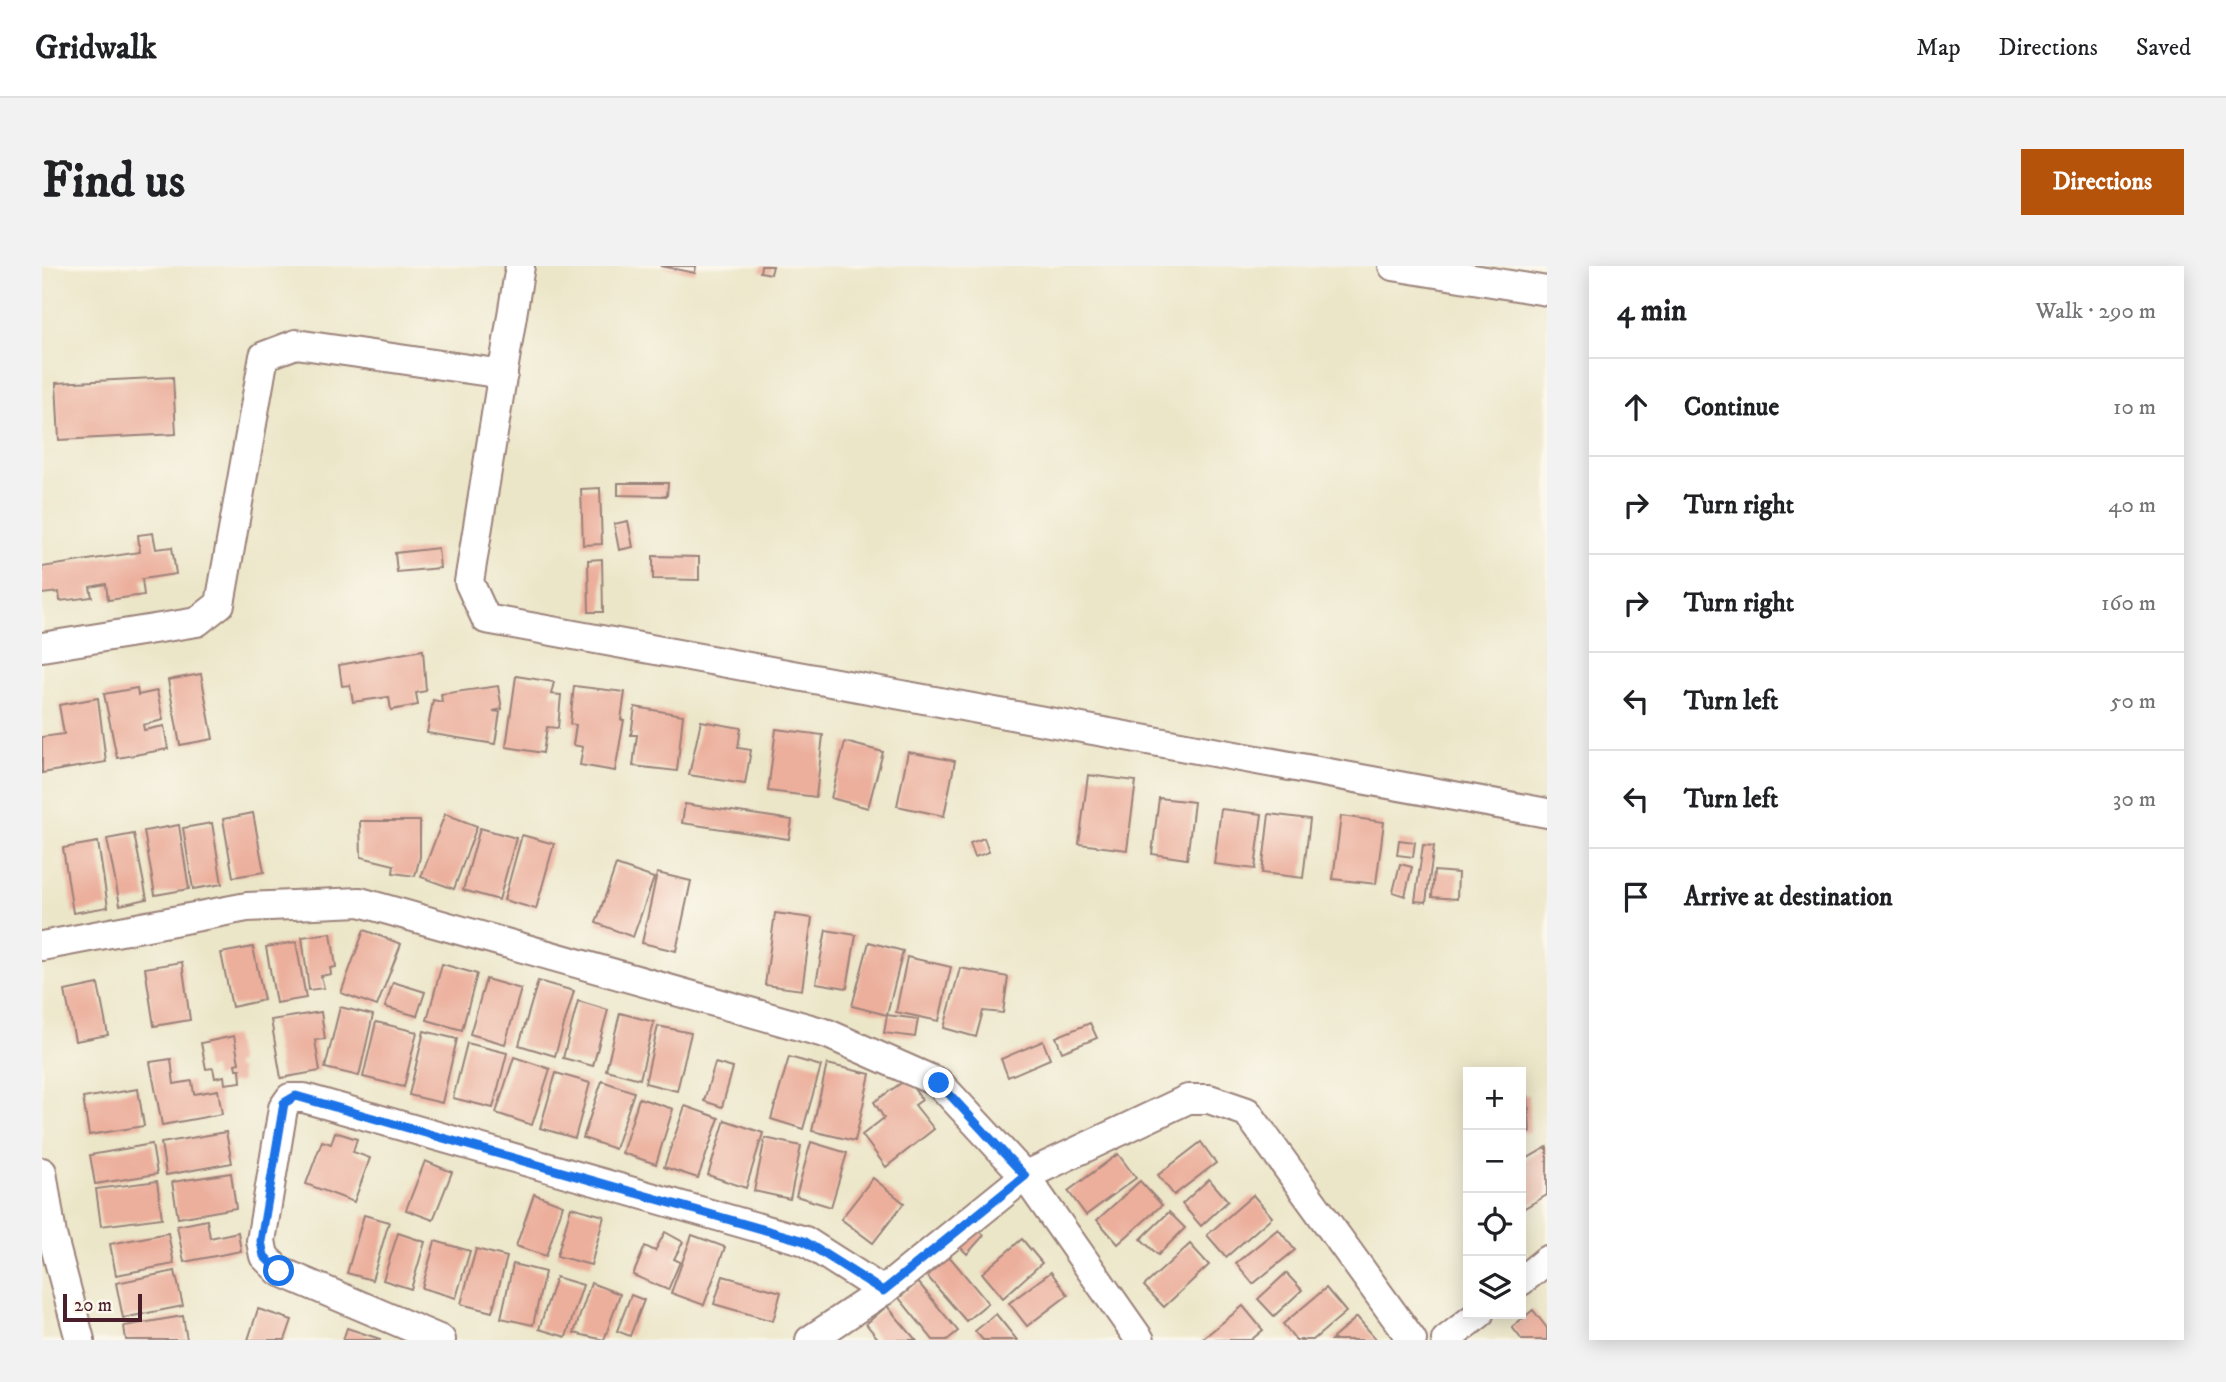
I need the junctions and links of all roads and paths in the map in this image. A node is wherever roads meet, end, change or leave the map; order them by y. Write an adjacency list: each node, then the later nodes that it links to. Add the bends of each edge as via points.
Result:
1 (520, 266): 4 (street)
2 (1393, 266): 3 (street)
3 (1547, 291)
4 (503, 374): 5 (street, via 296,344 264,356 220,604 197,622); 6 (street, via 469,582 486,619)
5 (42, 647)
6 (1547, 813)
7 (42, 946): 9 (street, via 247,907 360,902 828,1034 939,1083)
8 (42, 1172): 10 (street)
9 (1025, 1176): 13 (street); 15 (street); 19 (street, via 1188,1099 1209,1099 1247,1112)
10 (47, 1236): 16 (street)
11 (1547, 1260): 12 (street)
12 (1526, 1277)
13 (883, 1291): 17 (street, via 804,1241 304,1098 290,1098 284,1103 261,1241 264,1256 279,1271); 18 (street)
14 (1473, 1319): 20 (street)
15 (1131, 1337)
16 (80, 1340)
17 (441, 1340)
18 (810, 1340)
19 (1412, 1340)
20 (1446, 1340)

